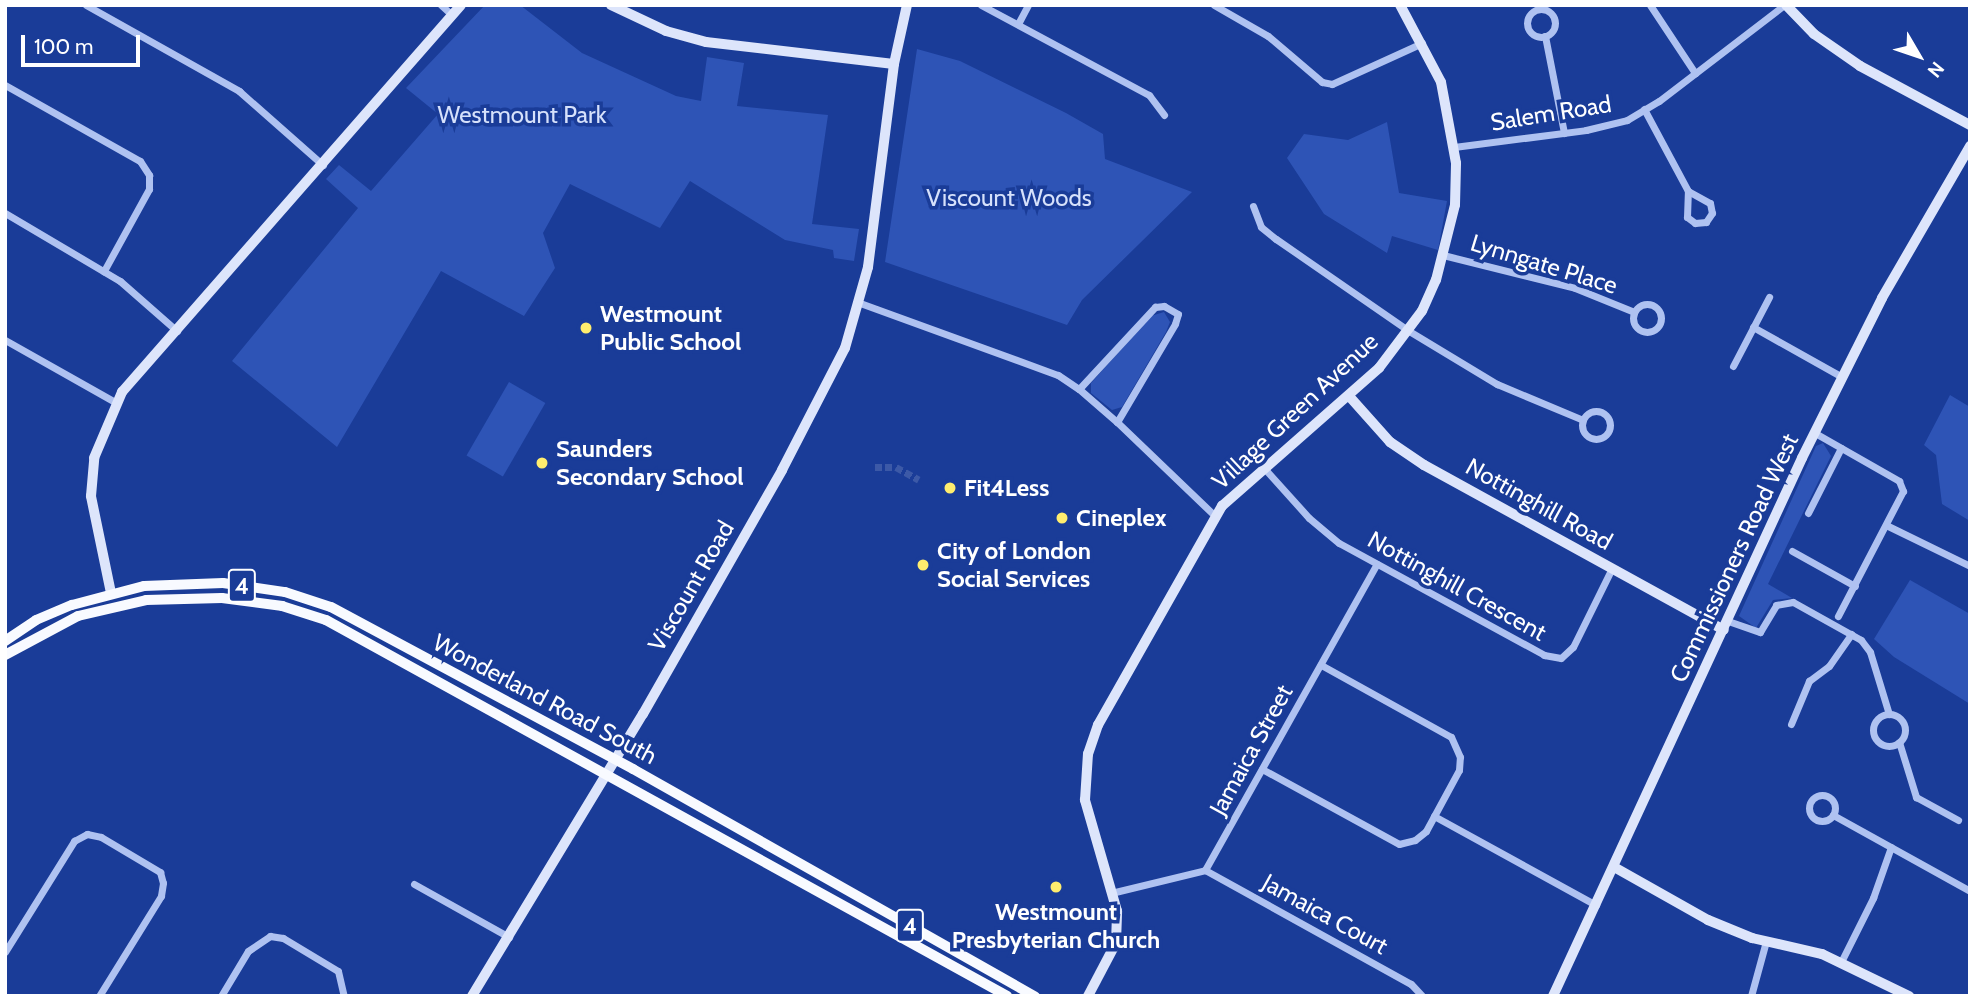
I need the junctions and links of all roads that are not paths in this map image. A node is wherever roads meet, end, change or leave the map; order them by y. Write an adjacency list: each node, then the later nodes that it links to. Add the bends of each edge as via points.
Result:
1 (86, 5): 25 (street, via 239,91)
2 (441, 5): 12 (street)
3 (461, 5): 12 (street)
4 (611, 5): 16 (street, via 666,32 706,42)
5 (907, 5): 16 (street, Viscount Road)
6 (981, 5): 13 (street)
7 (1028, 5): 13 (street)
8 (1214, 5): 15 (street, via 1268,36 1322,82 1332,84)
9 (1399, 5): 15 (street, Village Green Avenue)
10 (1650, 5): 17 (street)
11 (1785, 5): 17 (street, Salem Road); 21 (street, via 1814,34 1860,66)
12 (452, 15): 25 (street)
13 (1019, 22): 20 (street, via 1149,95)
14 (1545, 36): 22 (street)
15 (1422, 43): 24 (street, Village Green Avenue, via 1441,82)
16 (894, 64): 32 (street, Viscount Road)
17 (1695, 73): 19 (street, Salem Road)
18 (5, 85): 30 (street, via 140,161 149,175 149,188)
19 (1644, 109): 22 (street, Salem Road, via 1626,120); 26 (street)
20 (1164, 115)
21 (1970, 125)
22 (1564, 133): 24 (street, Salem Road)
23 (1970, 146): 39 (street, Commissioners Road West)
24 (1454, 147): 29 (street, Village Green Avenue, via 1455,205)
25 (323, 165): 35 (street)
26 (1688, 191): 26 (street, via 1710,203 1712,213 1706,222 1695,223 1688,217)
27 (1253, 206): 36 (street, via 1261,227 1276,240)
28 (5, 213): 30 (street)
29 (1443, 255): 33 (street, Lynngate Place, via 1575,288); 36 (street, Village Green Avenue, via 1432,291)
30 (104, 271): 35 (street)
31 (1769, 297): 34 (street)
32 (860, 303): 40 (street, via 1058,375); 66 (street, Viscount Road, via 845,348 819,401)
33 (1634, 312): 33 (street, Lynngate Place, via 1635,326 1643,331 1659,325 1661,316 1653,305 1644,304)
34 (1753, 327): 38 (street); 39 (street)
35 (177, 331): 42 (street)
36 (1409, 331): 41 (street, Village Green Avenue); 43 (street, via 1497,384)
37 (5, 340): 42 (street)
38 (1733, 366)
39 (1842, 377): 45 (street, Commissioners Road West)
40 (1079, 389): 44 (street); 44 (street, via 1155,307 1164,306 1178,314)
41 (1349, 396): 47 (street, Village Green Avenue); 54 (street, Nottinghill Road, via 1390,442 1424,465)
42 (117, 402): 56 (street, via 94,458 91,496)
43 (1583, 420)
44 (1117, 422): 49 (street)
45 (1815, 433): 46 (street); 58 (street, Commissioners Road West)
46 (1841, 448): 48 (street); 50 (street, via 1899,481 1901,502)
47 (1264, 468): 49 (street, Village Green Avenue); 52 (street, Nottinghill Crescent, via 1309,518 1339,543)
48 (1808, 513)
49 (1216, 517): 77 (street, Village Green Avenue, via 1098,725 1088,754 1086,800)
50 (1888, 526): 53 (street); 55 (street)
51 (1792, 551): 55 (street)
52 (1377, 564): 54 (street, Nottinghill Crescent, via 1544,655 1561,658 1573,647); 62 (street, Jamaica Street)
53 (1970, 566)
54 (1612, 568): 58 (street, Nottinghill Road)
55 (1855, 586): 57 (street)
56 (111, 593): 60 (main road, Wonderland Road South / 4, via 36,620); 66 (main road, Wonderland Road South / 4, via 181,582 223,583 285,592 331,607)
57 (1838, 616)
58 (1726, 625): 59 (street, via 1760,632 1783,601); 73 (street, Commissioners Road West)
59 (1851, 634): 63 (street, via 1870,652); 64 (street, via 1829,666 1809,681)
60 (5, 641)
61 (5, 655): 68 (main road, Wonderland Road South / 4, via 43,632 104,608 182,597 282,606 362,636)
62 (1321, 664): 67 (street, Jamaica Street); 70 (street, via 1451,737 1460,757 1459,770)
63 (1889, 714): 65 (street, via 1904,724); 65 (street, via 1875,722 1875,738 1889,746)
64 (1791, 724)
65 (1899, 742): 71 (street, via 1916,797)
66 (616, 760): 68 (street, Viscount Road); 89 (main road, Wonderland Road South / 4)
67 (1262, 769): 70 (street, via 1399,844 1415,840); 74 (street, Jamaica Street)
68 (609, 773): 79 (street, Viscount Road); 88 (main road, Wonderland Road South / 4)
69 (1833, 815): 72 (street)
70 (1434, 816): 78 (street)
71 (1958, 820)
72 (1891, 847): 76 (street); 82 (street, via 1873,898)
73 (1614, 867): 78 (street, Commissioners Road West); 80 (street, via 1708,920)
74 (1205, 870): 77 (street); 91 (street, Jamaica Court, via 1411,984)
75 (414, 884): 79 (street)
76 (1970, 891)
77 (1111, 893): 90 (street, Village Green Avenue, via 1116,943)
78 (1596, 905): 92 (street, Commissioners Road West)
79 (509, 937): 87 (street, Viscount Road)
80 (1766, 941): 82 (street); 93 (street)
81 (5, 952): 84 (street, via 74,841 87,834 101,837 160,872 163,883 161,896)
82 (1841, 962): 83 (street)
83 (1907, 995)
84 (99, 996)
85 (221, 996): 86 (street, via 248,951 270,936 283,938 338,971)
86 (344, 996)
87 (472, 996)
88 (1007, 996)
89 (1035, 996)
90 (1088, 996)
91 (1422, 996)
92 (1553, 996)
93 (1751, 996)

